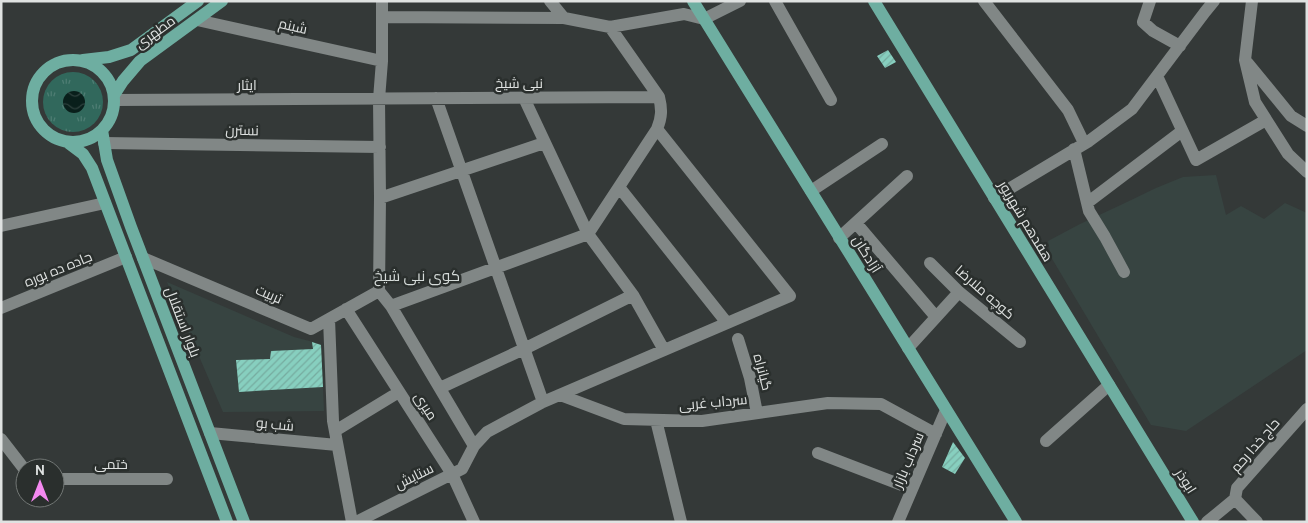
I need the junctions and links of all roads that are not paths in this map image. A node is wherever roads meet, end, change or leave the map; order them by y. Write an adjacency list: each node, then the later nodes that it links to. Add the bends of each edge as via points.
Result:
1 (198, 1): 19 (main road, مطهری, via 132,50 109,57)
2 (222, 1): 15 (main road, مطهری)
3 (382, 1): 13 (street)
4 (550, 1): 14 (street)
5 (693, 1): 16 (main road, آزادگان)
6 (740, 1): 16 (street)
7 (775, 1): 28 (street)
8 (874, 1): 45 (main road, هفدهم شهریور)
9 (984, 1): 37 (street, via 1068,110)
10 (1150, 1): 18 (street, via 1143,22)
11 (1252, 1): 20 (street)
12 (1212, 3): 18 (street)
13 (382, 17): 14 (street); 21 (street)
14 (564, 18): 17 (street)
15 (197, 20): 21 (street, شبنم); 24 (main road, مطهری, via 140,61)
16 (704, 20): 17 (street, via 684,14); 43 (main road, آزادگان)
17 (610, 27): 23 (street)
18 (1180, 46): 22 (street)
19 (79, 60): 24 (main road, via 102,72 110,83); 34 (main road, via 66,60 44,72 32,95 36,120 44,131)
20 (1245, 60): 29 (street, via 1255,102); 30 (street, via 1291,116)
21 (382, 61): 27 (street)
22 (1157, 76): 32 (street); 37 (street, via 1132,109)
23 (659, 97): 26 (street, نبی شیخ); 31 (street, via 662,117)
24 (114, 98): 27 (street, ایثار); 33 (main road, via 114,108)
25 (436, 98): 26 (street, نبی شیخ); 27 (street, نبی شیخ); 39 (street)
26 (524, 98): 35 (street)
27 (379, 99): 38 (street)
28 (831, 100)
29 (1266, 120): 32 (street, via 1196,160); 40 (street, via 1288,154)
30 (1307, 126)
31 (657, 129): 42 (street); 65 (street, via 790,296)
32 (1182, 131): 47 (street)
33 (103, 137): 34 (main road); 38 (street, نسترن); 53 (main road, بلوار استقلال, via 107,160)
34 (66, 142): 46 (main road, via 83,154 92,168)
35 (544, 143): 39 (street); 50 (street)
36 (882, 144): 43 (street)
37 (1079, 146): 45 (street); 47 (street)
38 (380, 147): 44 (street)
39 (461, 171): 44 (street); 55 (street)
40 (1307, 172)
41 (907, 176): 48 (street)
42 (619, 187): 50 (street); 65 (street)
43 (811, 191): 51 (main road, آزادگان)
44 (380, 198): 57 (street)
45 (994, 198): 71 (main road, هفدهم شهریور)
46 (105, 203): 49 (street); 52 (main road)
47 (1087, 203): 56 (street)
48 (856, 222): 51 (street); 63 (street)
49 (1, 226)
50 (588, 234): 55 (street); 59 (street)
51 (839, 238): 68 (main road, آزادگان)
52 (126, 257): 61 (street, جاده ده بوره); 95 (main road)
53 (143, 258): 64 (street, تربیت, via 311,329); 81 (main road, بلوار استقلال)
54 (930, 264): 58 (street, کوچه ملارضا)
55 (495, 268): 60 (street); 69 (street)
56 (1124, 272)
57 (379, 291): 60 (street); 62 (street, تربیت)
58 (959, 292): 63 (street); 67 (street, کوچه ملارضا)
59 (633, 295): 69 (street); 70 (street)
60 (391, 306): 72 (street)
61 (1, 308)
62 (346, 309): 64 (street, تربیت); 73 (street, میری)
63 (936, 317): 68 (street)
64 (329, 319): 80 (street)
65 (727, 323): 70 (street)
66 (738, 339): 78 (street, گیانراه)
67 (1020, 342)
68 (908, 348): 77 (main road, آزادگان)
69 (524, 349): 72 (street); 75 (street)
70 (664, 350): 74 (street)
71 (1109, 385): 84 (street); 88 (main road, هفدهم شهریور)
72 (440, 388): 86 (street)
73 (400, 392): 80 (street); 90 (street, میری)
74 (560, 395): 75 (street); 79 (street, سرداب غربی, via 624,419)
75 (544, 402): 86 (street, via 487,432)
76 (1307, 408): 94 (street, حاج خدا رحم, via 1237,488)
77 (946, 410): 82 (street, سرداب بازار); 101 (main road, آزادگان)
78 (757, 413): 79 (street, سرداب غربی, via 702,421); 82 (street, سرداب غربی, via 828,403 881,404)
79 (656, 420): 99 (street)
80 (335, 431): 85 (street)
81 (210, 433): 85 (street, شب بو); 96 (main road, بلوار استقلال)
82 (936, 434): 93 (street, سرداب بازار)
83 (1, 439): 89 (street)
84 (1046, 441)
85 (337, 445): 97 (street)
86 (474, 446): 90 (street, ستایش, via 462,468)
87 (818, 453): 93 (street)
88 (1153, 457): 102 (main road, ابوذر)
89 (16, 458)
90 (452, 474): 97 (street, ستایش); 98 (street, میری)
91 (65, 479): 92 (street, ختمی)
92 (167, 479)
93 (912, 489): 100 (street, سرداب بازار)
94 (1235, 499): 103 (street, حاج خدا رحم); 104 (street)
95 (227, 522)
96 (244, 522)
97 (354, 522)
98 (474, 522)
99 (680, 522)
100 (898, 522)
101 (1016, 522)
102 (1193, 522)
103 (1207, 522)
104 (1257, 522)

